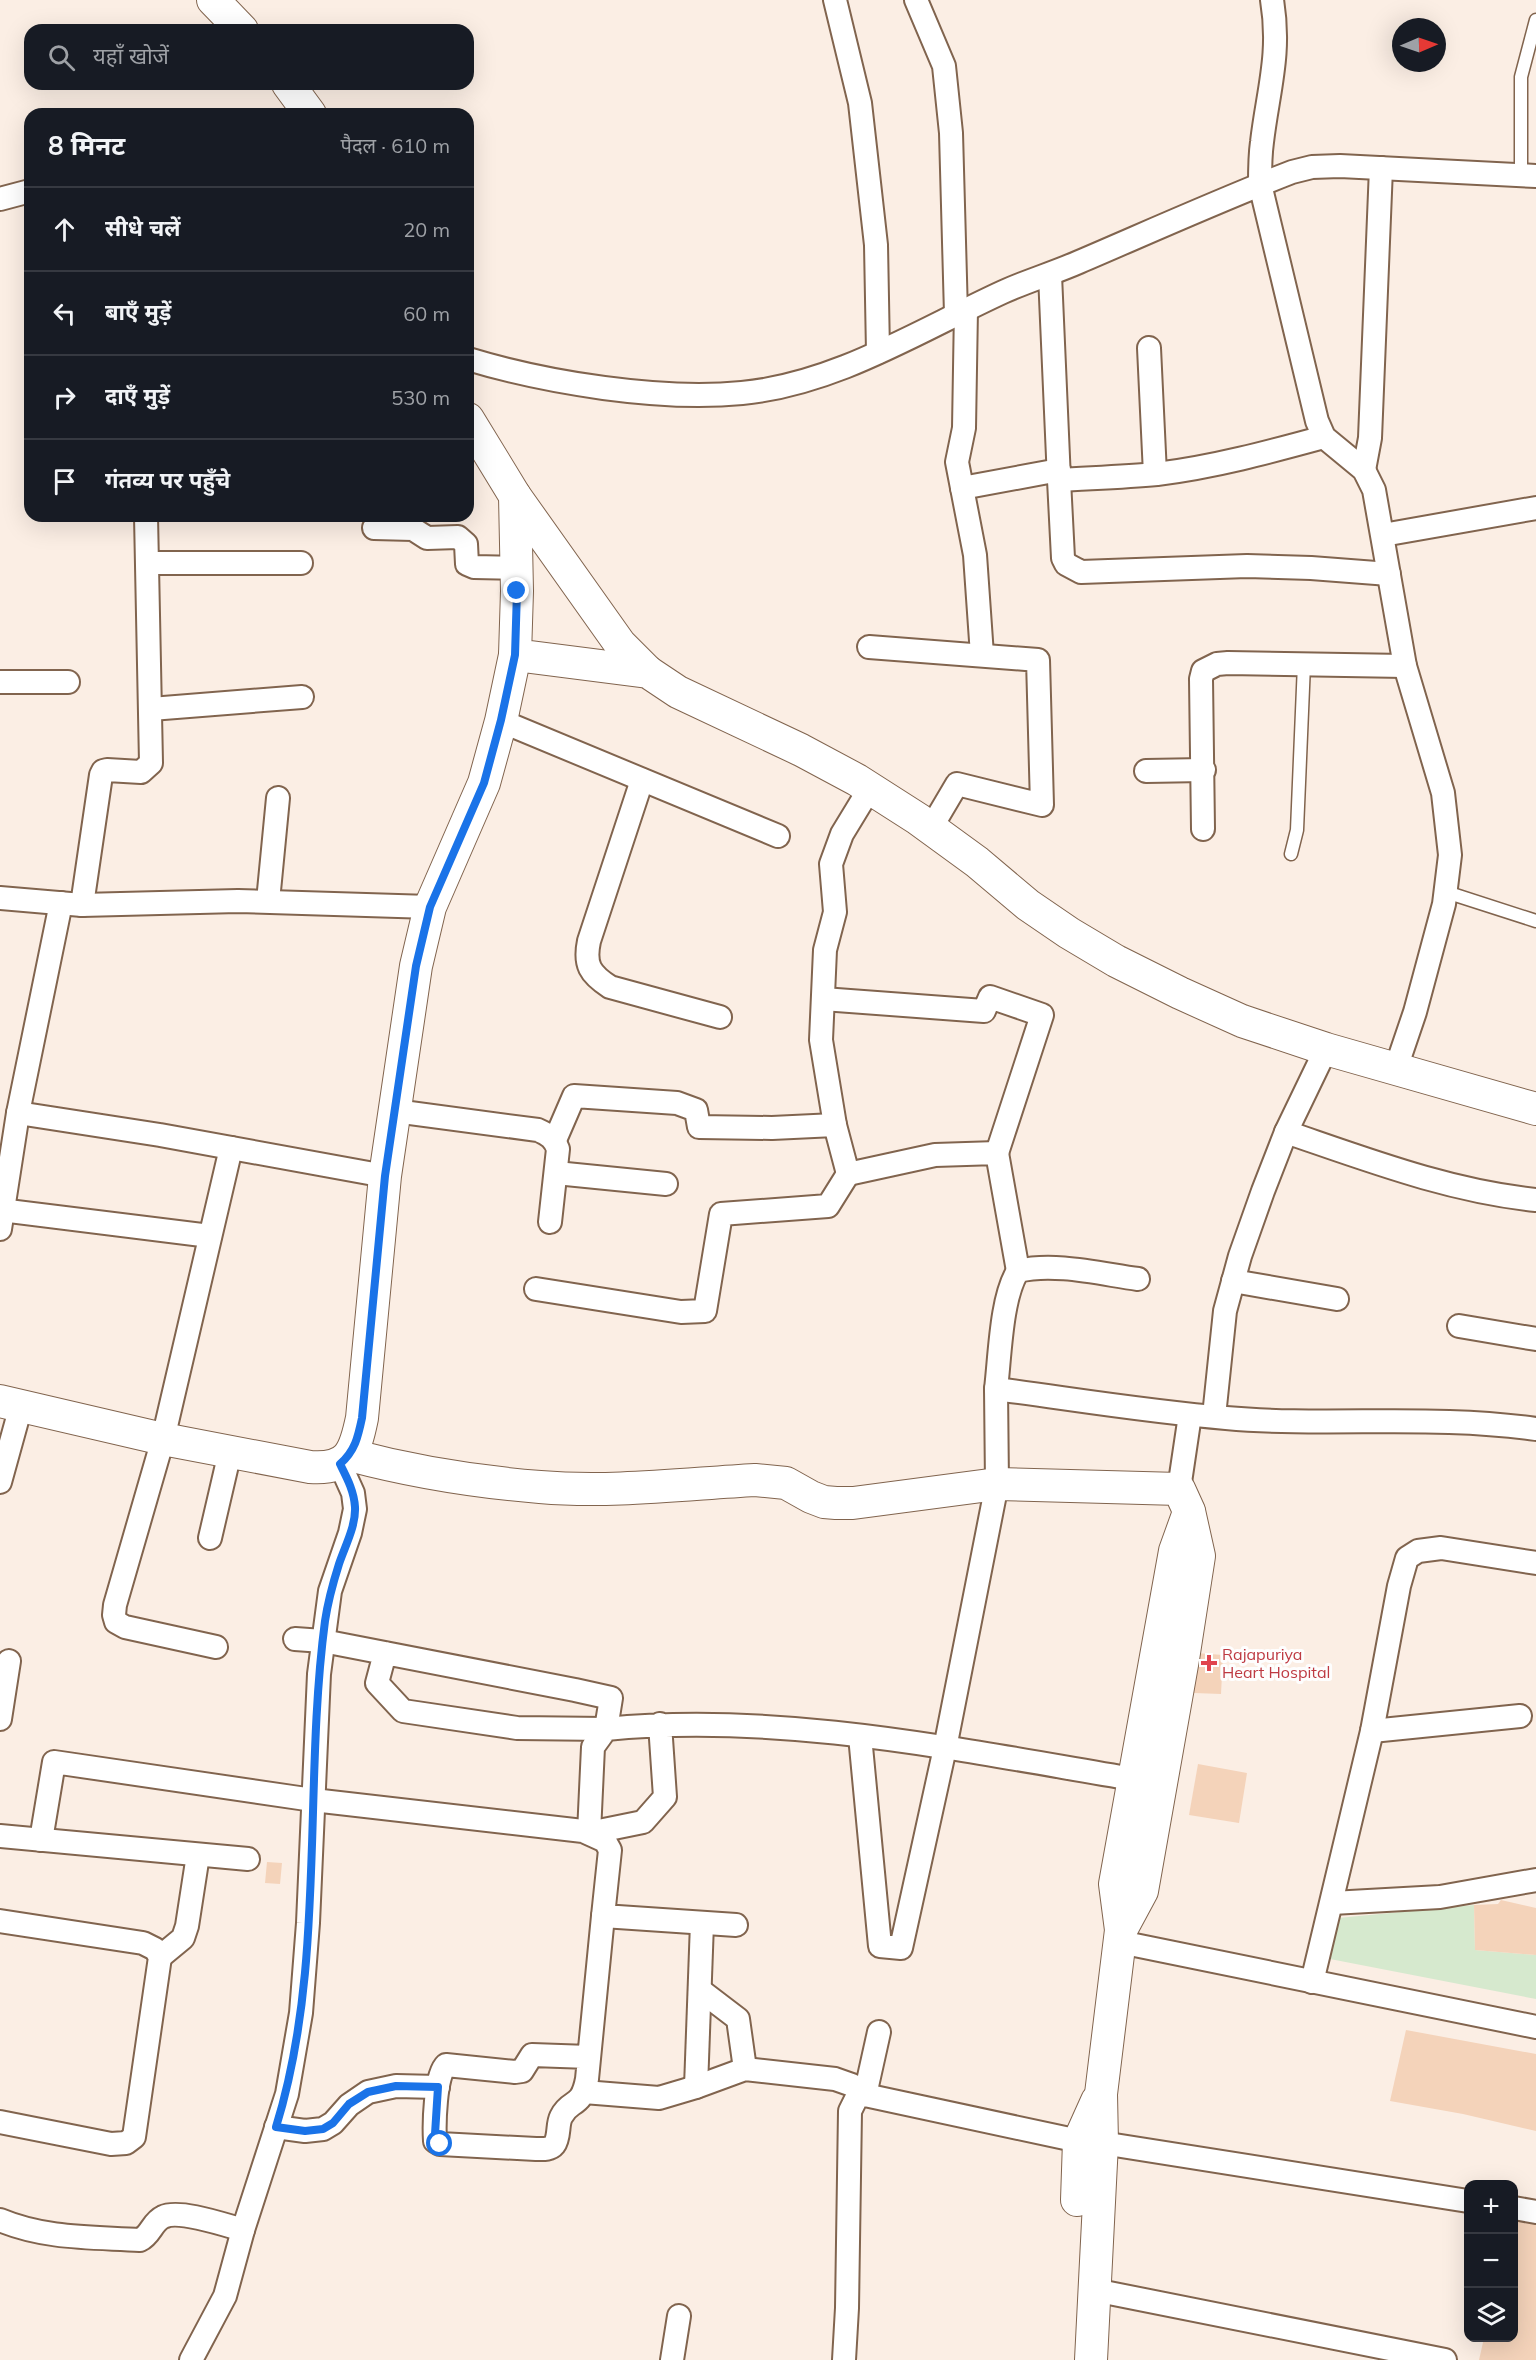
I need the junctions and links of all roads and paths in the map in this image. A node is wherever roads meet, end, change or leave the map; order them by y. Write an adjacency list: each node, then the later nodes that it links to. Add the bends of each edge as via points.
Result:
1 (213, 0): 6 (street)
2 (835, 0): 17 (street, via 860,103 876,245)
3 (916, 0): 15 (street, via 944,66)
4 (1272, 0): 11 (street, via 1276,22 1275,69 1261,144)
5 (1536, 20): 10 (lane, via 1521,77)
6 (236, 24)
7 (292, 90): 8 (street)
8 (306, 108)
9 (1381, 168): 10 (street); 11 (street, via 1312,167); 21 (street, via 1370,438)
10 (1528, 175)
11 (1260, 184): 14 (street); 20 (street, via 1313,408)
12 (24, 193): 13 (street)
13 (0, 199)
14 (1050, 275): 15 (street); 23 (street)
15 (961, 312): 17 (street); 24 (street, via 963,428 957,462)
16 (1149, 348): 22 (street)
17 (878, 352): 18 (street, via 836,372 788,385 742,393 698,394 573,383)
18 (474, 361)
19 (474, 429): 25 (street)
20 (1324, 437): 21 (street); 22 (street, via 1227,462)
21 (1364, 470): 29 (street, via 1374,490)
22 (1155, 474): 23 (street)
23 (1059, 475): 24 (street); 33 (street, via 1064,558 1066,564 1081,572 1247,566)
24 (962, 488): 36 (street, via 975,555)
25 (515, 496): 32 (street); 39 (street, via 620,644)
26 (1536, 508): 29 (street)
27 (146, 522): 30 (street)
28 (374, 528): 32 (street, via 412,529 427,538 458,537 466,544 466,564)
29 (1383, 535): 33 (street)
30 (148, 563): 31 (street); 43 (street)
31 (301, 563)
32 (516, 568): 35 (street)
33 (1389, 574): 38 (street)
34 (869, 647): 36 (street)
35 (515, 655): 39 (street); 44 (street)
36 (982, 655): 50 (street, via 1038,660 1042,805 957,784)
37 (1304, 664): 38 (street); 45 (street, via 1228,663 1203,671); 53 (lane, via 1297,830)
38 (1405, 666): 54 (street, via 1443,793 1450,855)
39 (648, 672): 48 (street, via 678,692 801,750)
40 (0, 682): 41 (street)
41 (68, 682)
42 (302, 697): 43 (street)
43 (151, 709): 57 (street, via 151,763 147,769 107,770 101,775)
44 (501, 720): 47 (street); 58 (street, via 484,783)
45 (1204, 770): 46 (street); 51 (street)
46 (1146, 771)
47 (642, 780): 52 (street); 61 (street, via 589,941 586,955 590,968 610,987)
48 (870, 788): 50 (street); 60 (street, via 842,834 831,864 835,912 825,950)
49 (278, 798): 56 (street)
50 (931, 828): 62 (street, via 1028,905 1116,961 1242,1021)
51 (1203, 829)
52 (778, 836)
53 (1291, 854)
54 (1446, 892): 59 (lane); 63 (street)
55 (0, 898): 57 (street)
56 (268, 901): 57 (street); 58 (street)
57 (72, 904): 66 (street)
58 (430, 907): 65 (street, via 416,966)
59 (1536, 921)
60 (823, 999): 67 (street, via 821,1040); 71 (street, via 984,1011 990,997 1042,1015)
61 (720, 1017)
62 (1326, 1049): 63 (street); 68 (street)
63 (1396, 1068): 64 (street)
64 (1536, 1109)
65 (395, 1111): 69 (street, via 538,1130); 74 (street)
66 (18, 1113): 70 (street); 77 (street)
67 (835, 1125): 69 (street, via 699,1127 696,1110 677,1103 574,1096); 73 (street)
68 (1286, 1132): 76 (street, via 1453,1186); 82 (street)
69 (555, 1140): 72 (street)
70 (231, 1149): 74 (street); 79 (street)
71 (997, 1153): 73 (street, via 935,1155); 80 (street)
72 (556, 1173): 75 (street); 78 (street)
73 (848, 1174): 83 (street, via 828,1206 721,1214 705,1311 681,1312)
74 (385, 1176): 94 (street, via 362,1418 358,1438)
75 (666, 1184)
76 (1536, 1200)
77 (1, 1217): 79 (street)
78 (550, 1222)
79 (210, 1236): 92 (street)
80 (1018, 1270): 81 (street, via 1050,1268); 87 (street, via 1007,1298)
81 (1137, 1279)
82 (1233, 1281): 84 (street); 90 (street, via 1225,1311)
83 (536, 1289)
84 (1337, 1299)
85 (1458, 1326): 86 (street)
86 (1536, 1339)
87 (996, 1389): 89 (street); 96 (street)
88 (10, 1404): 92 (street); 95 (street)
89 (1191, 1415): 90 (street); 97 (street)
90 (1214, 1416): 91 (street, via 1448,1421)
91 (1536, 1429)
92 (163, 1439): 93 (street); 102 (street, via 114,1615 116,1622 125,1627)
93 (230, 1452): 94 (street, via 310,1467 326,1468); 98 (street)
94 (345, 1460): 96 (street, via 540,1487 585,1489 771,1481 836,1503); 101 (street, via 355,1509 330,1591)
95 (0, 1482)
96 (997, 1484): 97 (street); 111 (street)
97 (1184, 1500): 112 (street); 125 (street, via 1199,1556 1142,1891)
98 (210, 1538)
99 (1536, 1563): 109 (street, via 1442,1548 1419,1551 1407,1558)
100 (295, 1639): 101 (street)
101 (323, 1641): 103 (street); 113 (street)
102 (216, 1647)
103 (385, 1653): 108 (street, via 611,1698); 108 (street, via 377,1683 403,1711 517,1728)
104 (9, 1661): 106 (street)
105 (1520, 1716): 109 (street)
106 (0, 1719)
107 (660, 1724): 108 (street); 110 (street, via 760,1726); 114 (street, via 665,1797 643,1822)
108 (606, 1729): 114 (street, via 593,1747)
109 (1372, 1731): 120 (street)
110 (860, 1736): 111 (street); 111 (street, via 880,1946 901,1948)
111 (945, 1748): 112 (street)
112 (1133, 1779): 125 (street, via 1115,1884)
113 (313, 1800): 114 (street); 116 (street, via 54,1762); 138 (street, via 301,2013 287,2094)
114 (589, 1833): 121 (street, via 605,1841 610,1850)
115 (0, 1836): 116 (street)
116 (40, 1840): 117 (street)
117 (198, 1855): 118 (street); 126 (street, via 183,1938)
118 (248, 1859)
119 (1536, 1880): 120 (street, via 1440,1896)
120 (1332, 1903): 127 (street)
121 (603, 1916): 123 (street); 131 (street)
122 (0, 1921): 126 (street, via 143,1943)
123 (702, 1923): 124 (street); 128 (street)
124 (736, 1925)
125 (1121, 1936): 127 (street); 139 (street, via 1101,2094)
126 (160, 1957): 137 (street, via 134,2137 126,2143 111,2144)
127 (1312, 1982): 129 (street)
128 (700, 1990): 132 (street, via 738,2019); 134 (street)
129 (1536, 2027)
130 (879, 2032): 136 (street)
131 (589, 2057): 133 (street, via 532,2055 522,2071 515,2072 446,2064 441,2069); 135 (street)
132 (745, 2068): 134 (street); 136 (street, via 835,2079)
133 (438, 2087): 135 (street, via 435,2141 536,2149 555,2144 562,2115 578,2103); 138 (street, via 396,2086 368,2092 323,2129)
134 (696, 2087): 135 (street, via 658,2098)
135 (584, 2092)
136 (865, 2095): 139 (street); 149 (street, via 857,2097 849,2120)
137 (0, 2122)
138 (276, 2127): 144 (street)
139 (1090, 2142): 140 (street); 145 (street); 150 (street)
140 (1464, 2200)
141 (1518, 2209): 142 (street)
142 (1536, 2212)
143 (0, 2220): 144 (street, via 52,2235 140,2240 158,2220 175,2214)
144 (243, 2230): 147 (street, via 225,2296)
145 (1094, 2290): 151 (street); 152 (street)
146 (679, 2316): 148 (street)
147 (191, 2360)
148 (672, 2360)
149 (844, 2360)
150 (1069, 2360)
151 (1091, 2360)
152 (1445, 2360)

